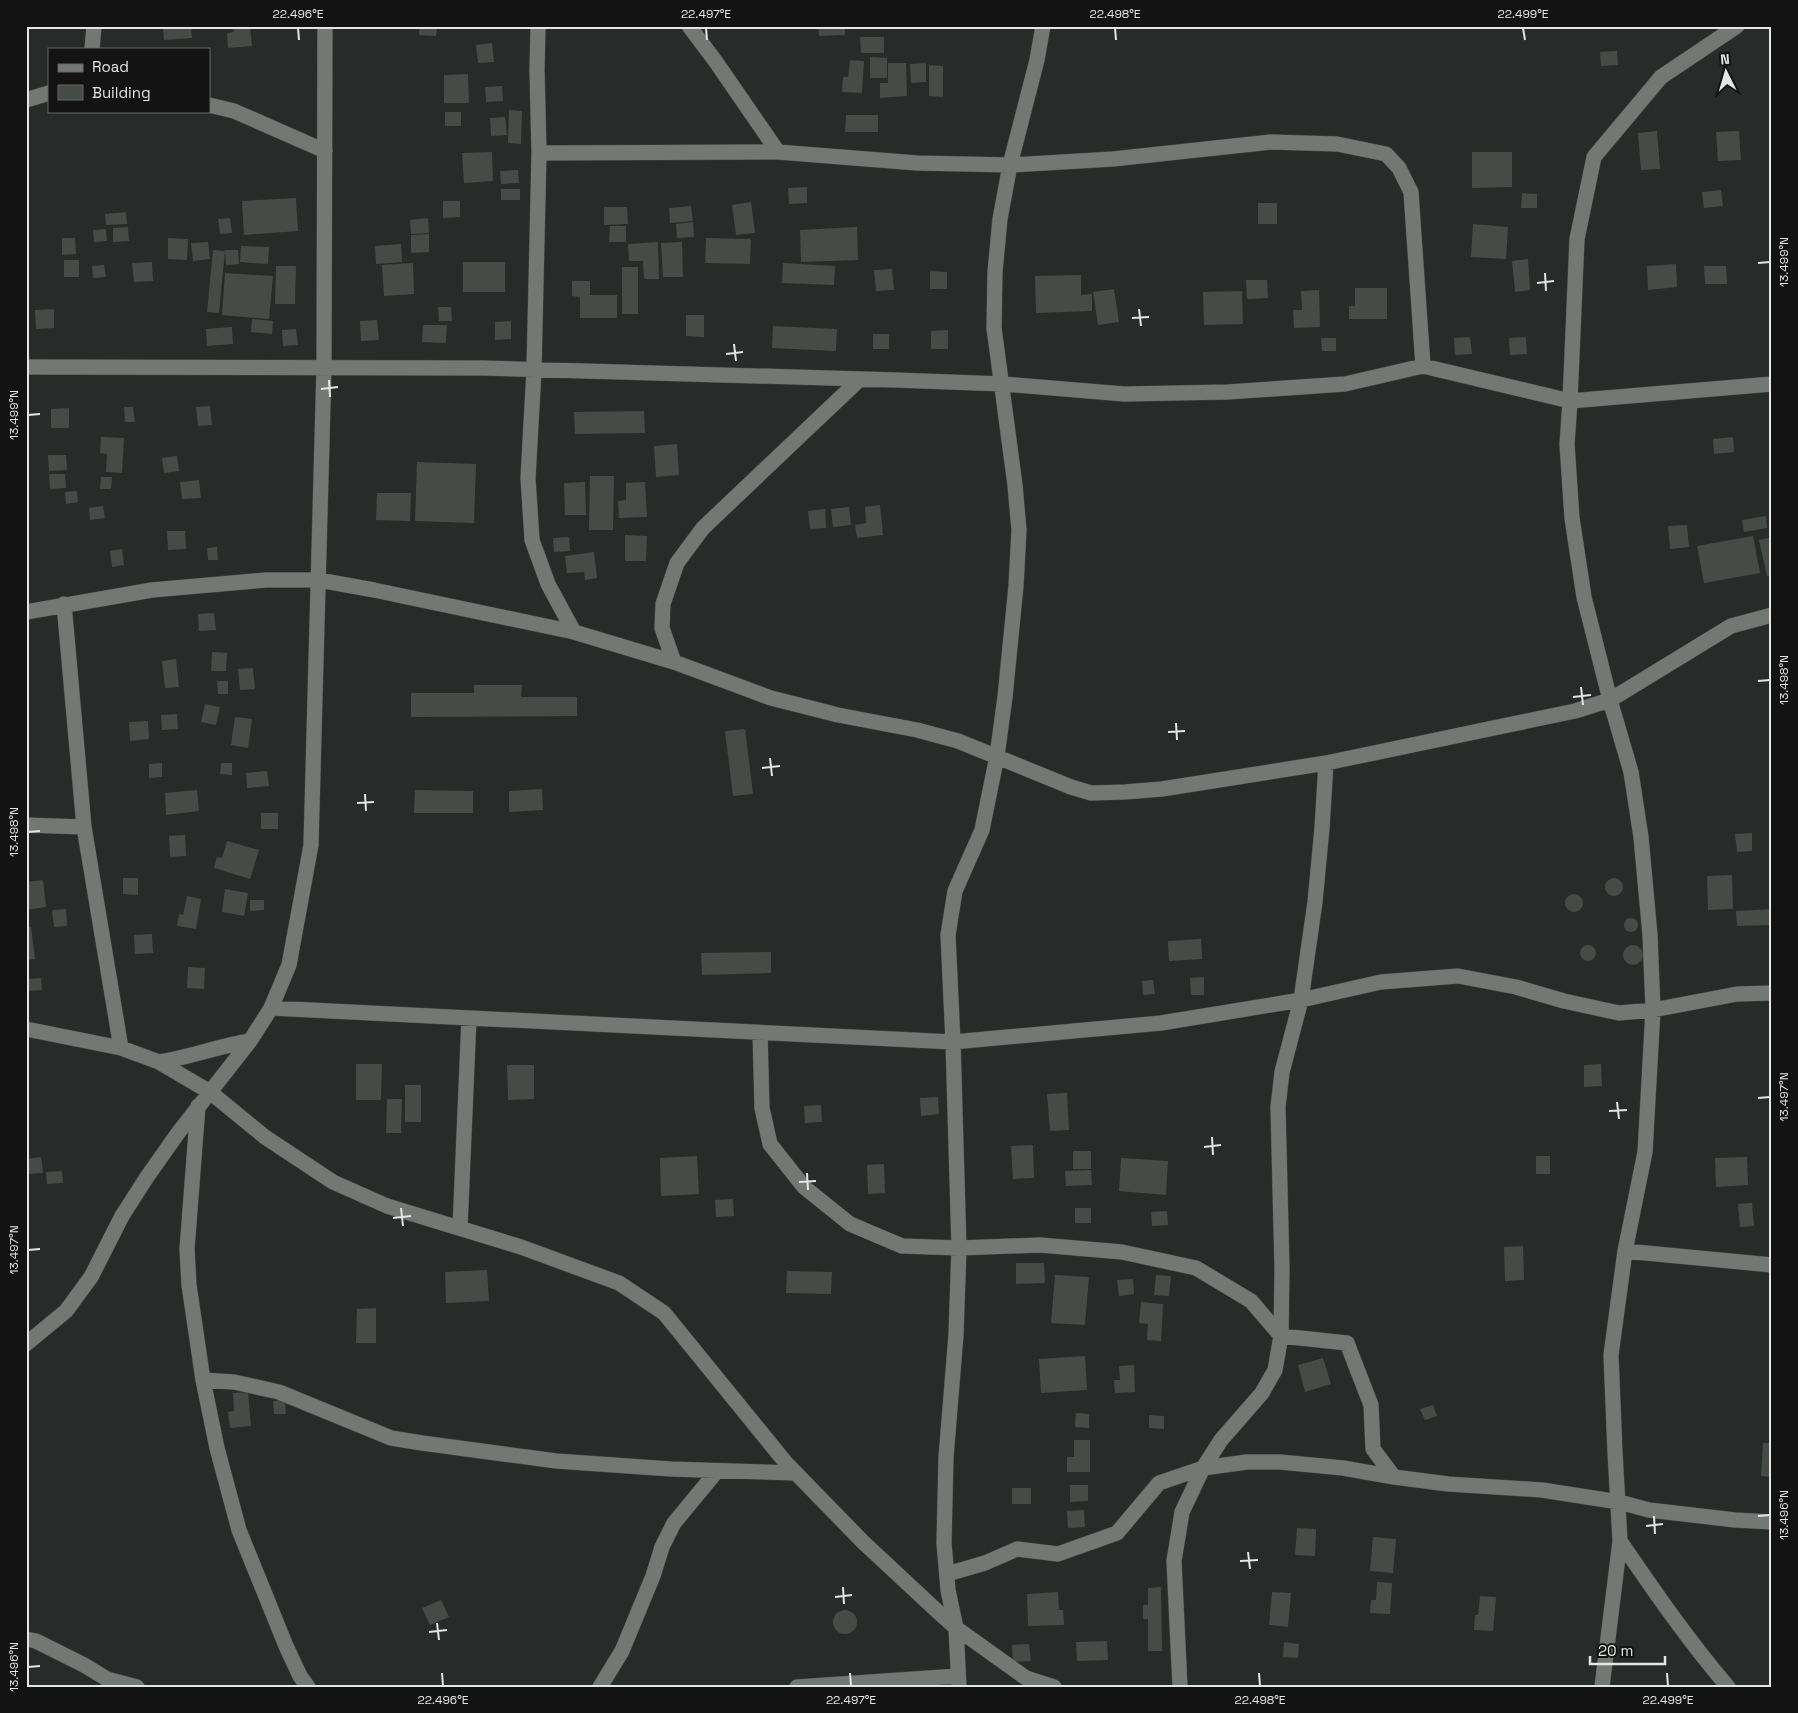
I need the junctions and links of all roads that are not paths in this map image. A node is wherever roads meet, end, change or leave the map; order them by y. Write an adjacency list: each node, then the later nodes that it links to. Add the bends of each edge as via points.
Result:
1 (94, 26): 7 (street)
2 (325, 26): 11 (street)
3 (538, 26): 13 (street)
4 (688, 26): 12 (street)
5 (1042, 26): 14 (street, via 1037,60)
6 (1737, 26): 22 (street, via 1661,77 1594,157 1578,239)
7 (92, 48)
8 (48, 93): 9 (street)
9 (26, 100)
10 (210, 106): 11 (street, via 234,112)
11 (325, 152): 17 (street)
12 (778, 152): 13 (street); 14 (street, via 917,163)
13 (539, 153): 18 (street)
14 (1010, 165): 15 (street, via 1113,159 1271,142 1337,144 1386,154 1399,168 1411,192); 20 (street, via 1000,218 995,272 994,328)
15 (1423, 366): 20 (street, via 1345,384 1228,392 1124,394); 22 (street)
16 (26, 367): 17 (street)
17 (324, 367): 18 (street); 23 (street)
18 (534, 370): 19 (street); 27 (street, via 528,478 532,540 548,584)
19 (860, 379): 20 (street); 28 (street, via 703,528 677,563 663,604 662,628)
20 (1003, 384): 30 (street, via 1019,530)
21 (1772, 384): 22 (street)
22 (1570, 401): 29 (street, via 1567,444 1572,518 1584,598)
23 (319, 580): 24 (street, via 266,580 152,590); 27 (street); 36 (street, via 311,844 289,965)
24 (64, 604): 25 (street); 33 (street)
25 (26, 612)
26 (1772, 615): 29 (street, via 1731,626)
27 (574, 632): 28 (street)
28 (674, 662): 30 (street, via 771,698 917,730)
29 (1610, 700): 31 (street); 37 (street, via 1631,772 1641,837)
30 (997, 756): 31 (street, via 1091,792 1162,789); 42 (street, via 982,830 955,891 948,935)
31 (1326, 763): 35 (street, via 1315,902)
32 (26, 825): 33 (street)
33 (84, 827): 43 (street)
34 (1772, 993): 37 (street, via 1737,994)
35 (1301, 1000): 37 (street, via 1381,982 1458,976 1619,1013); 42 (street, via 1161,1023); 51 (street, via 1282,1072 1278,1107)
36 (271, 1008): 38 (street); 41 (street)
37 (1653, 1010): 49 (street, via 1645,1152)
38 (469, 1018): 40 (street); 47 (street)
39 (26, 1029): 43 (street)
40 (760, 1033): 42 (street); 48 (street, via 762,1108 770,1144 804,1187 850,1224 902,1246)
41 (250, 1041): 44 (street); 45 (street)
42 (953, 1042): 48 (street)
43 (122, 1048): 44 (street)
44 (160, 1062): 45 (street)
45 (210, 1092): 46 (street); 47 (street, via 265,1138 334,1182 387,1206)
46 (198, 1106): 52 (street, via 122,1216 91,1277 66,1311); 53 (street, via 187,1250)
47 (460, 1228): 56 (street, via 619,1283 664,1313)
48 (959, 1248): 51 (street, via 1040,1245 1122,1252 1196,1268 1251,1301); 61 (street, via 946,1456 944,1543)
49 (1625, 1251): 50 (street); 58 (street, via 1611,1355)
50 (1772, 1266)
51 (1281, 1336): 54 (street, via 1275,1370 1262,1393 1221,1440); 57 (street, via 1347,1342 1371,1405 1373,1449)
52 (26, 1344)
53 (203, 1380): 55 (street, via 234,1382 279,1392 391,1438 556,1461); 66 (street, via 216,1448 239,1530 286,1646)
54 (1203, 1468): 57 (street, via 1247,1462 1280,1462 1343,1468); 61 (street, via 1159,1483 1118,1532 1058,1554 1017,1549); 70 (street, via 1182,1512 1174,1561)
55 (717, 1471): 56 (street); 67 (street, via 674,1523 622,1651)
56 (796, 1473): 62 (street, via 863,1542)
57 (1394, 1478): 58 (street, via 1542,1490)
58 (1618, 1502): 59 (street, via 1650,1510); 60 (street)
59 (1772, 1522)
60 (1620, 1541): 71 (street); 72 (street, via 1662,1604)
61 (947, 1574): 62 (street)
62 (956, 1628): 64 (street); 69 (street, via 1026,1678)
63 (26, 1639): 65 (street, via 36,1640 107,1679)
64 (959, 1681): 68 (street)
65 (137, 1687)
66 (308, 1687)
67 (600, 1687)
68 (796, 1687)
69 (1054, 1687)
70 (1180, 1687)
71 (1602, 1687)
72 (1728, 1687)

